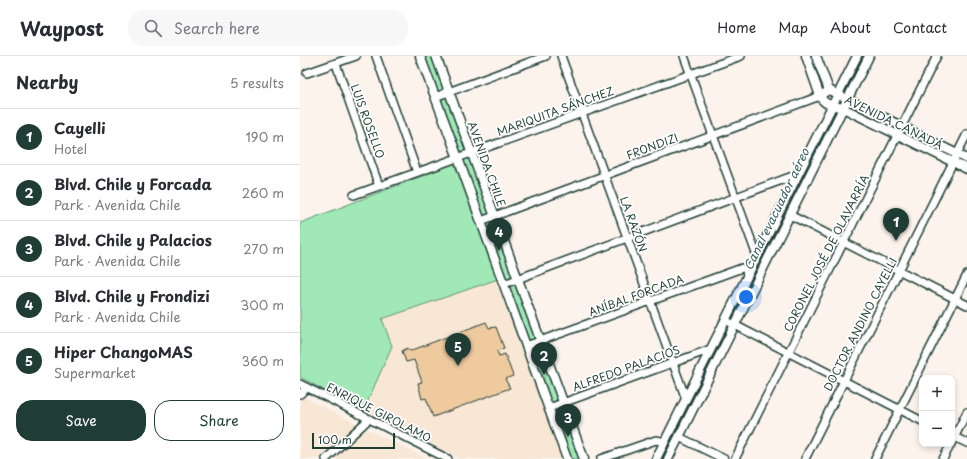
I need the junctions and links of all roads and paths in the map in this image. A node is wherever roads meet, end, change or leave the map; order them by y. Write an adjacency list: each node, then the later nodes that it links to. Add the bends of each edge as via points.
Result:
1 (354, 56): 14 (street)
2 (376, 56): 36 (street)
3 (420, 56): 21 (main road)
4 (436, 56): 18 (main road, AVENIDA CHILE)
5 (546, 56): 18 (street)
6 (561, 56): 25 (street, LA RAZÓN)
7 (684, 56): 16 (street)
8 (741, 56): 16 (street, MARIQUITA SÁNCHEZ)
9 (806, 56): 20 (main road)
10 (816, 56): 17 (main road)
11 (857, 56): 19 (main road)
12 (869, 56): 22 (main road)
13 (937, 56): 26 (street, CORONEL JOSÉ DE OLAVARRÍA)
14 (336, 64): 15 (street); 39 (street, LUIS ROSELLO)
15 (307, 73)
16 (691, 74): 25 (street, MARIQUITA SÁNCHEZ); 28 (street)
17 (829, 90): 19 (main road, AVENIDA CANADÁ); 20 (street, FRONDIZI)
18 (449, 92): 21 (street); 30 (main road, AVENIDA CHILE)
19 (838, 95): 22 (main road, AVENIDA CANADÁ); 23 (main road)
20 (820, 96): 23 (main road, AVENIDA CANADÁ, via 826,104); 28 (street, FRONDIZI)
21 (435, 97): 32 (main road)
22 (847, 100): 24 (main road); 26 (main road, AVENIDA CANADÁ)
23 (833, 105): 24 (main road, AVENIDA CANADÁ); 37 (main road)
24 (843, 108): 29 (main road, AVENIDA CANADÁ); 42 (main road)
25 (582, 113): 30 (street, MARIQUITA SÁNCHEZ); 38 (street, LA RAZÓN)
26 (902, 127): 29 (street, CORONEL JOSÉ DE OLAVARRÍA); 31 (main road, AVENIDA CANADÁ)
27 (967, 134): 31 (street, DOCTOR ANDINO CAYELLI)
28 (713, 135): 38 (street, FRONDIZI); 41 (street)
29 (897, 135): 34 (main road, AVENIDA CANADÁ); 46 (street, CORONEL JOSÉ DE OLAVARRÍA)
30 (472, 153): 32 (street, MARIQUITA SÁNCHEZ); 43 (main road, AVENIDA CHILE)
31 (957, 154): 33 (main road, AVENIDA CANADÁ); 34 (street, DOCTOR ANDINO CAYELLI)
32 (458, 158): 36 (street, MARIQUITA SÁNCHEZ); 44 (main road)
33 (967, 159)
34 (953, 162): 35 (main road, AVENIDA CANADÁ); 48 (street, DOCTOR ANDINO CAYELLI)
35 (967, 170)
36 (417, 172): 39 (street, MARIQUITA SÁNCHEZ)
37 (798, 174): 41 (street); 47 (main road)
38 (605, 176): 43 (street, FRONDIZI); 45 (street, LA RAZÓN)
39 (379, 186): 40 (street, MARIQUITA SÁNCHEZ)
40 (354, 195)
41 (736, 197): 45 (street); 47 (street)
42 (790, 215): 46 (street); 57 (main road)
43 (495, 216): 44 (street, FRONDIZI); 51 (main road, AVENIDA CHILE)
44 (481, 221): 52 (main road)
45 (627, 237): 51 (street); 54 (street, LA RAZÓN)
46 (844, 242): 48 (street); 61 (street, CORONEL JOSÉ DE OLAVARRÍA)
47 (757, 256): 50 (main road)
48 (899, 270): 53 (street); 63 (street, DOCTOR ANDINO CAYELLI)
49 (967, 275): 53 (street)
50 (747, 276): 54 (street, ANÍBAL FORCADA, via 746,270 742,268); 56 (main road)
51 (518, 278): 52 (street); 58 (main road, AVENIDA CHILE)
52 (504, 284): 59 (main road)
53 (955, 299): 55 (street); 69 (street)
54 (651, 301): 58 (street, ANÍBAL FORCADA); 62 (street, LA RAZÓN)
55 (967, 305)
56 (725, 320): 57 (street); 60 (main road)
57 (735, 325): 61 (street); 74 (main road)
58 (541, 341): 59 (street, ANÍBAL FORCADA); 67 (main road, AVENIDA CHILE)
59 (526, 346): 68 (main road)
60 (711, 349): 62 (street, ALFREDO PALACIOS); 66 (main road)
61 (788, 353): 63 (street); 87 (street, CORONEL JOSÉ DE OLAVARRÍA)
62 (673, 362): 66 (street, LA RAZÓN); 67 (street, ALFREDO PALACIOS)
63 (844, 381): 69 (street); 88 (street, DOCTOR ANDINO CAYELLI)
64 (303, 386): 65 (street); 72 (street, ENRIQUE GIROLAMO)
65 (300, 394)
66 (686, 399): 77 (main road)
67 (563, 403): 68 (street, ALFREDO PALACIOS); 82 (main road, AVENIDA CHILE)
68 (549, 408): 81 (main road)
69 (900, 409): 71 (street); 89 (street)
70 (967, 412): 73 (street)
71 (919, 418)
72 (369, 419): 79 (street); 80 (street, ENRIQUE GIROLAMO)
73 (955, 434)
74 (679, 437): 85 (main road); 86 (street)
75 (955, 441): 76 (street)
76 (967, 443)
77 (663, 446): 83 (street, via 661,441 656,440); 84 (main road)
78 (949, 447): 90 (street)
79 (326, 459)
80 (448, 459)
81 (567, 459)
82 (584, 459)
83 (601, 459)
84 (656, 459)
85 (668, 459)
86 (724, 459)
87 (735, 459)
88 (805, 459)
89 (875, 459)
90 (943, 459)

